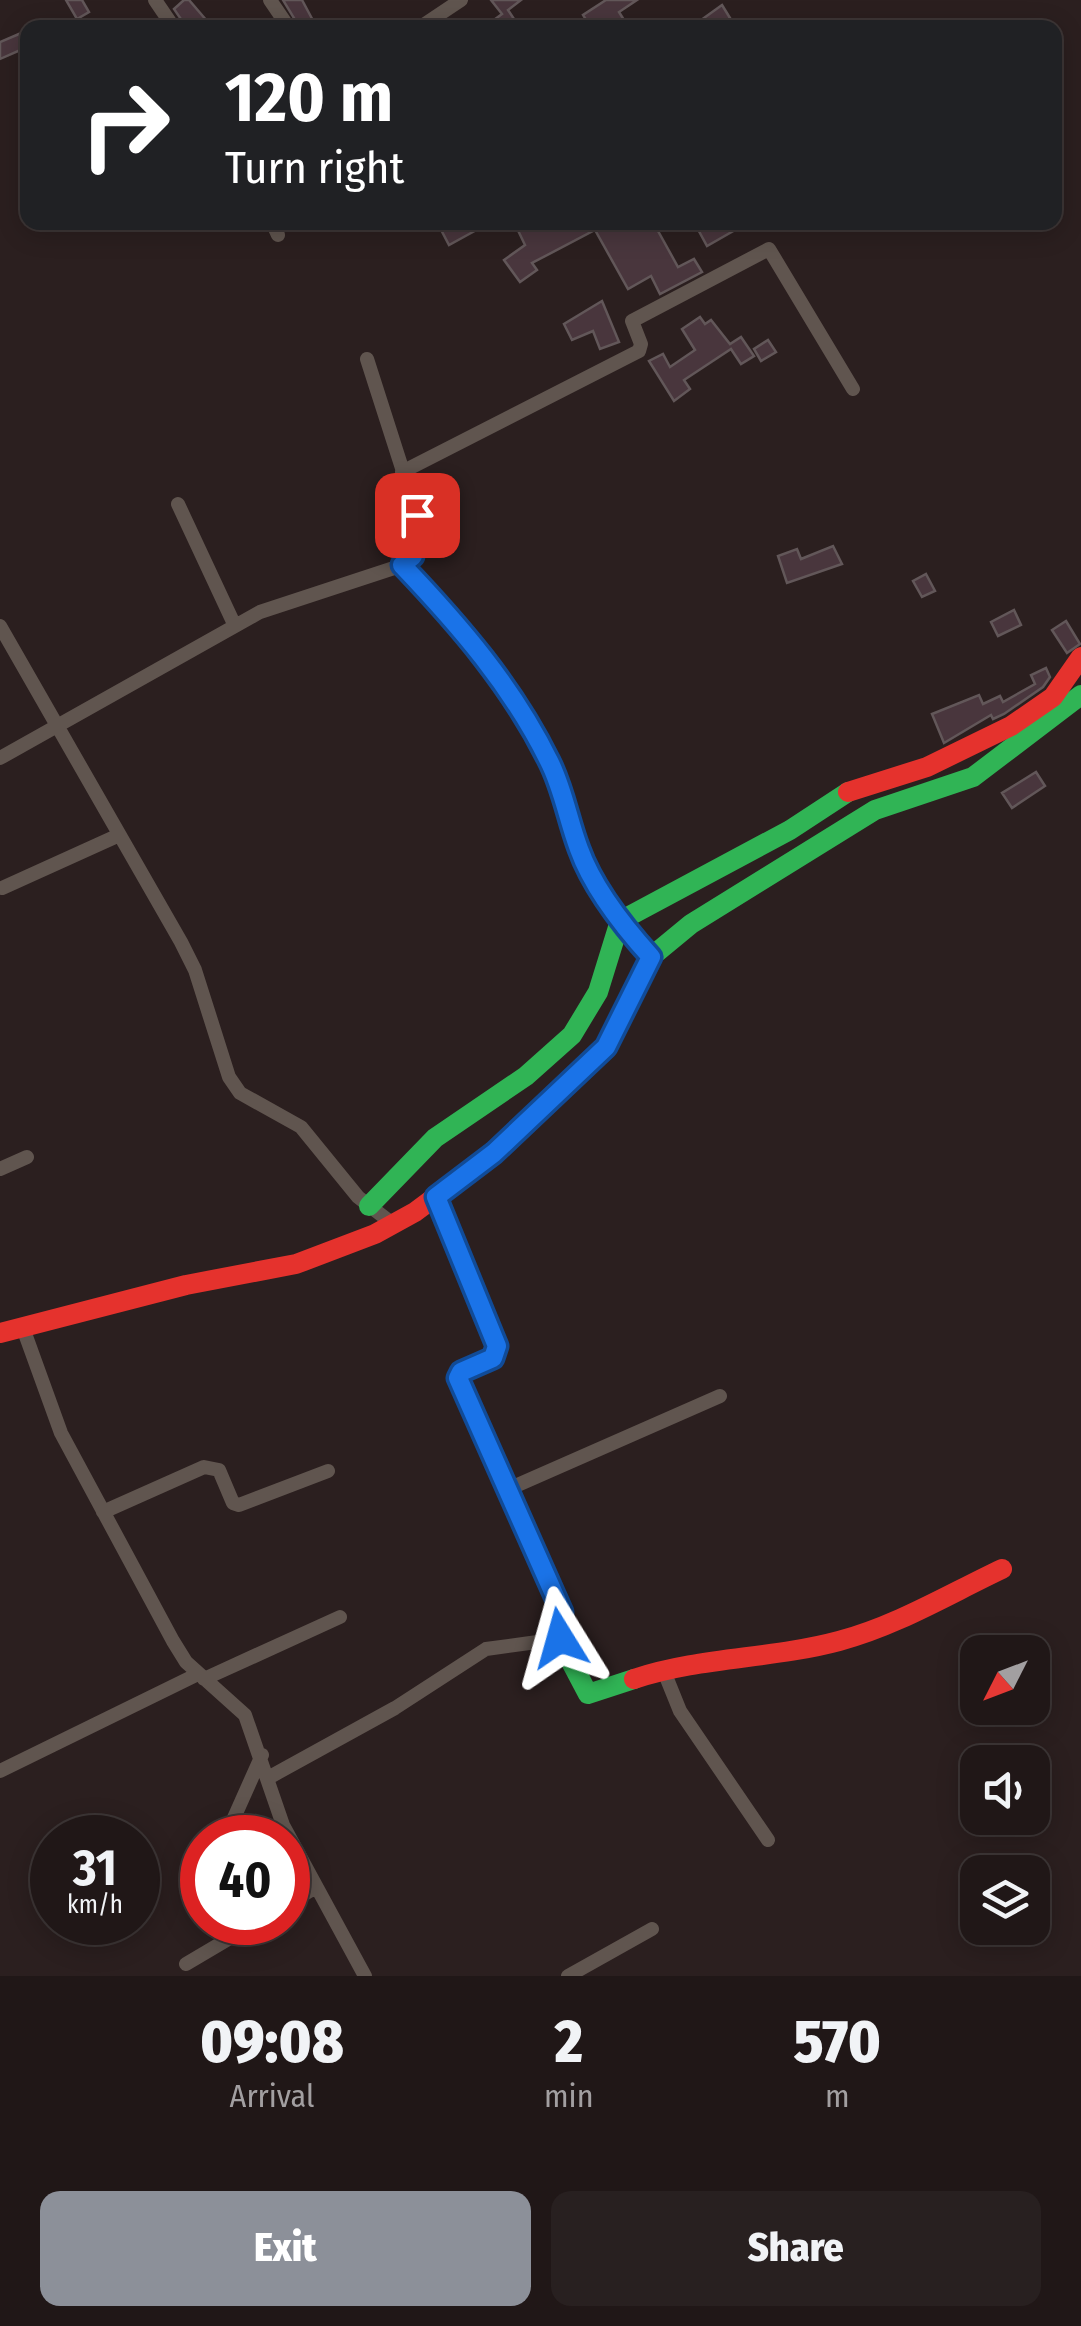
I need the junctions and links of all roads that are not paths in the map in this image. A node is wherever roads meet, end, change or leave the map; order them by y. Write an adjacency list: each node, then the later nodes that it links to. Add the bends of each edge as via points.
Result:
1 (462, 0): 2 (street)
2 (431, 20)
3 (367, 359): 5 (street)
4 (853, 389): 5 (street, via 769,249 637,318 632,327 639,351)
5 (402, 472): 7 (street, via 417,515 413,556)
6 (178, 504): 9 (street)
7 (402, 565): 9 (street); 16 (street, via 526,715 553,768 580,852)
8 (0, 626): 12 (street)
9 (235, 626): 12 (street)
10 (1081, 657): 16 (street, via 1053,697 1011,726 927,767 853,790)
11 (1081, 695): 17 (street, via 972,777 875,810 691,924)
12 (57, 728): 13 (street); 14 (street)
13 (0, 758)
14 (117, 836): 15 (street); 21 (street, via 195,970 240,1092 301,1128)
15 (2, 888)
16 (620, 921): 17 (street); 21 (street, via 598,992 572,1035 526,1076 434,1138)
17 (651, 957): 20 (street, via 606,1047 494,1153)
18 (28, 1157): 19 (street)
19 (0, 1168)
20 (436, 1197): 22 (street); 27 (street, via 497,1346 493,1358 458,1378)
21 (369, 1206): 22 (street)
22 (394, 1224): 23 (street, via 296,1264)
23 (23, 1328): 24 (street); 28 (street, via 46,1399)
24 (0, 1333)
25 (720, 1396): 27 (street)
26 (328, 1471): 28 (street, via 239,1505 218,1470 204,1467)
27 (506, 1490): 31 (street, via 562,1612)
28 (103, 1512): 33 (street, via 173,1641)
29 (1002, 1568): 32 (street, via 836,1642)
30 (340, 1617): 33 (street)
31 (560, 1638): 32 (street, via 588,1694); 36 (street, via 486,1649)
32 (663, 1669): 38 (street, via 680,1711)
33 (201, 1677): 34 (street, via 246,1715); 35 (street)
34 (262, 1756): 36 (street); 37 (street)
35 (0, 1771)
36 (268, 1778): 39 (street, via 283,1825)
37 (233, 1815)
38 (768, 1840)
39 (316, 1887): 40 (street); 44 (street)
40 (310, 1891)
41 (652, 1929): 45 (street)
42 (218, 1945): 43 (street)
43 (186, 1964)
44 (365, 1976)
45 (568, 1976)

